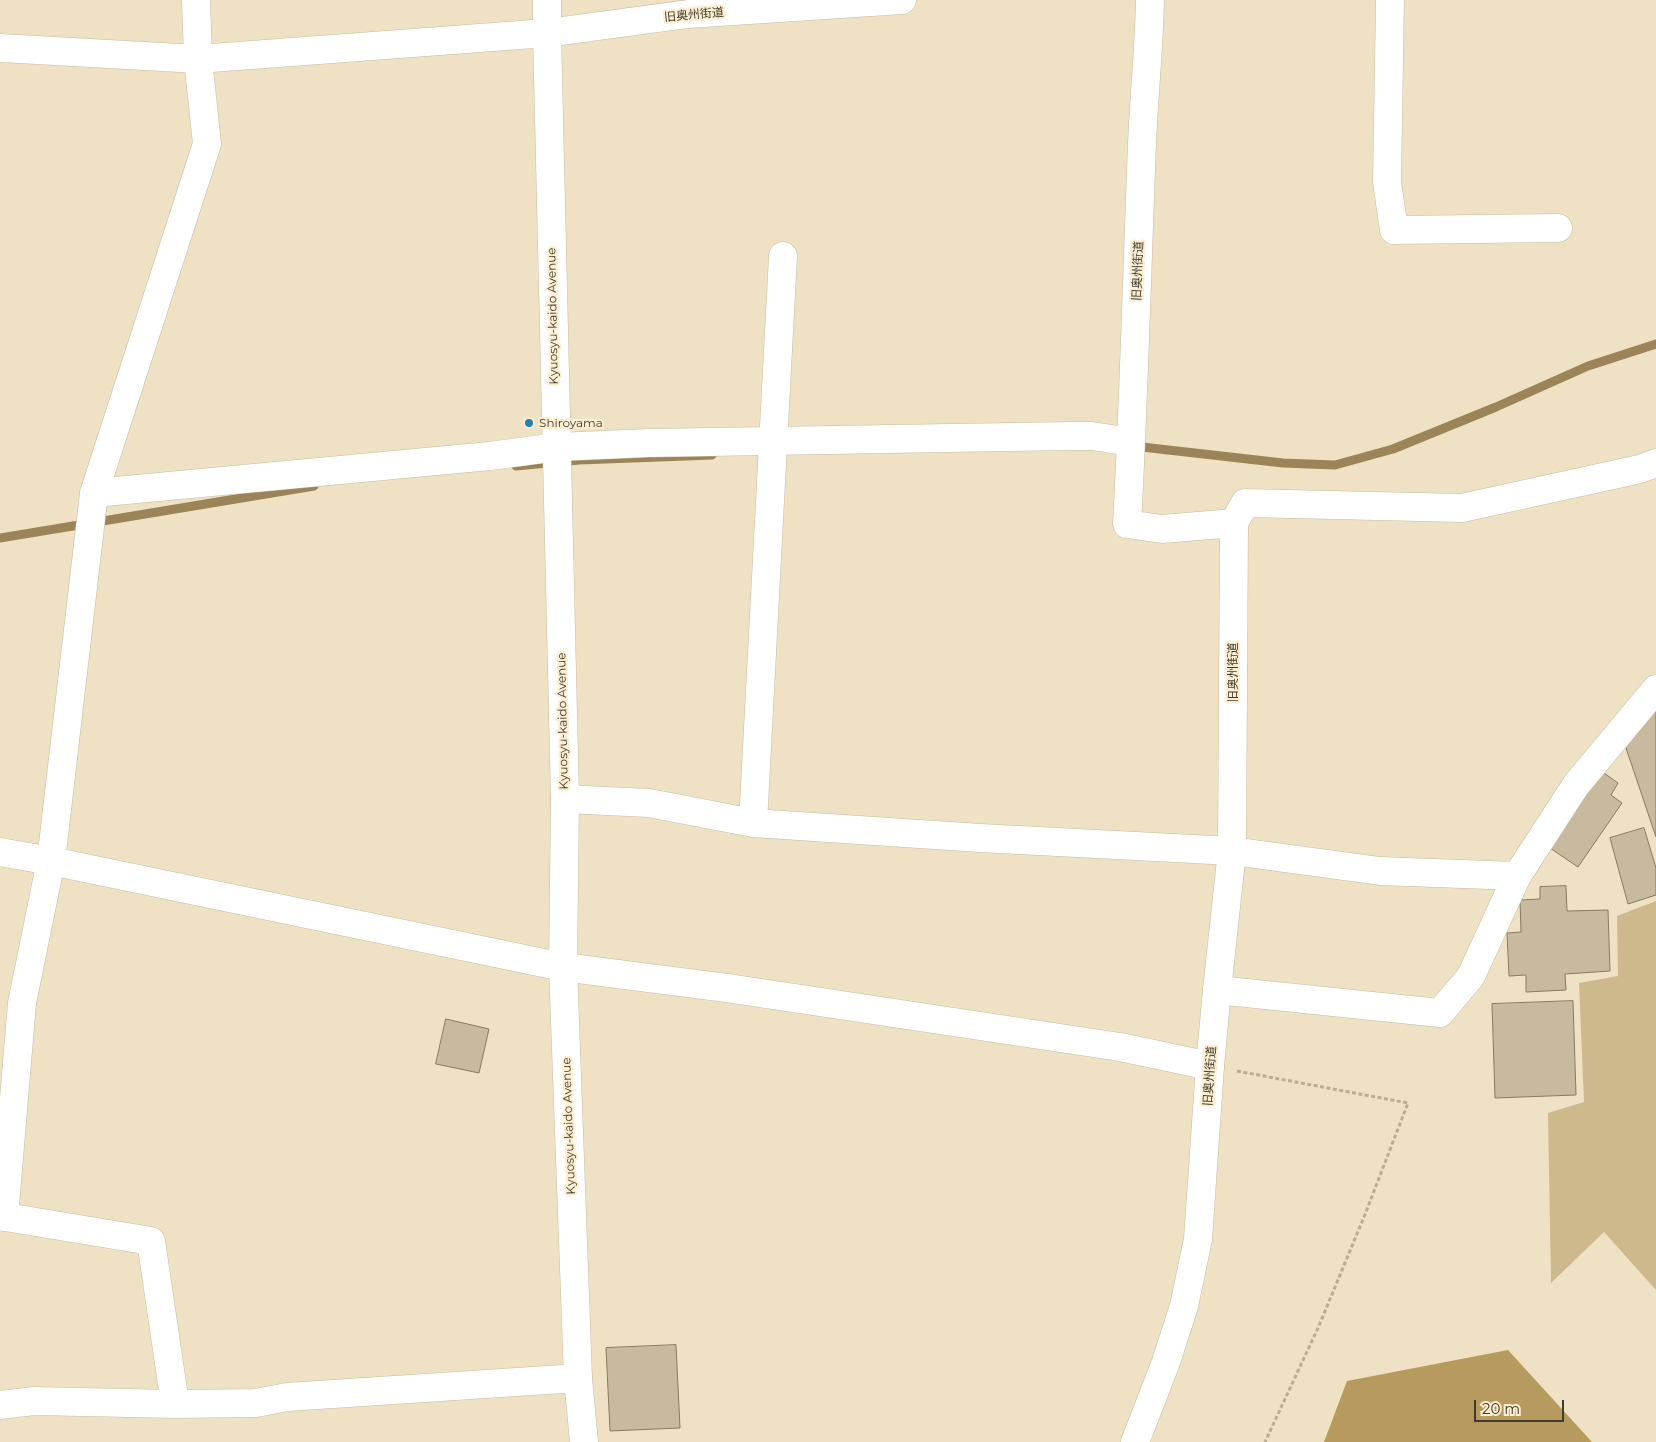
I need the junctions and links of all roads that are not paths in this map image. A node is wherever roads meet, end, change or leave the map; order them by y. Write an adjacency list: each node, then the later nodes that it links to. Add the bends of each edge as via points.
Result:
1 (196, 0): 8 (street)
2 (547, 0): 6 (street, Kyuosyu-kaido Avenue)
3 (902, 0): 6 (street, 旧奥州街道, via 688,14)
4 (1150, 0): 12 (street, 旧奥州街道)
5 (1390, 0): 9 (street, via 1387,182 1394,230)
6 (547, 33): 8 (street, 旧奥州街道); 13 (street, Kyuosyu-kaido Avenue)
7 (0, 48): 8 (street, 旧奥州街道)
8 (198, 59): 15 (street, via 207,144)
9 (1558, 228)
10 (783, 256): 11 (street)
11 (773, 441): 12 (street, via 1092,436); 13 (street); 19 (street)
12 (1131, 442): 16 (street, 旧奥州街道, via 1127,524 1162,529)
13 (557, 447): 15 (street); 18 (street, Kyuosyu-kaido Avenue)
14 (1656, 463): 16 (street, via 1462,508 1245,503)
15 (94, 493): 22 (street)
16 (1234, 523): 20 (street, 旧奥州街道)
17 (1656, 690): 23 (street, via 1576,785)
18 (565, 799): 19 (street, via 649,803); 24 (street, Kyuosyu-kaido Avenue)
19 (753, 823): 20 (street)
20 (1232, 851): 23 (street, via 1380,871); 25 (street, 旧奥州街道)
21 (0, 852): 22 (street)
22 (51, 861): 24 (street); 26 (street)
23 (1517, 876): 25 (street, via 1471,976 1440,1012)
24 (563, 967): 27 (street, via 727,988 1120,1047); 29 (street, Kyuosyu-kaido Avenue)
25 (1217, 990): 27 (street, 旧奥州街道)
26 (11, 1002): 28 (street)
27 (1210, 1066): 33 (street, 旧奥州街道, via 1198,1238 1184,1306)
28 (2, 1216): 30 (street, via 151,1241)
29 (578, 1378): 30 (street, via 287,1396 256,1404); 32 (street, Kyuosyu-kaido Avenue)
30 (175, 1404): 31 (street, via 34,1401)
31 (0, 1405)
32 (584, 1442)
33 (1134, 1442)

